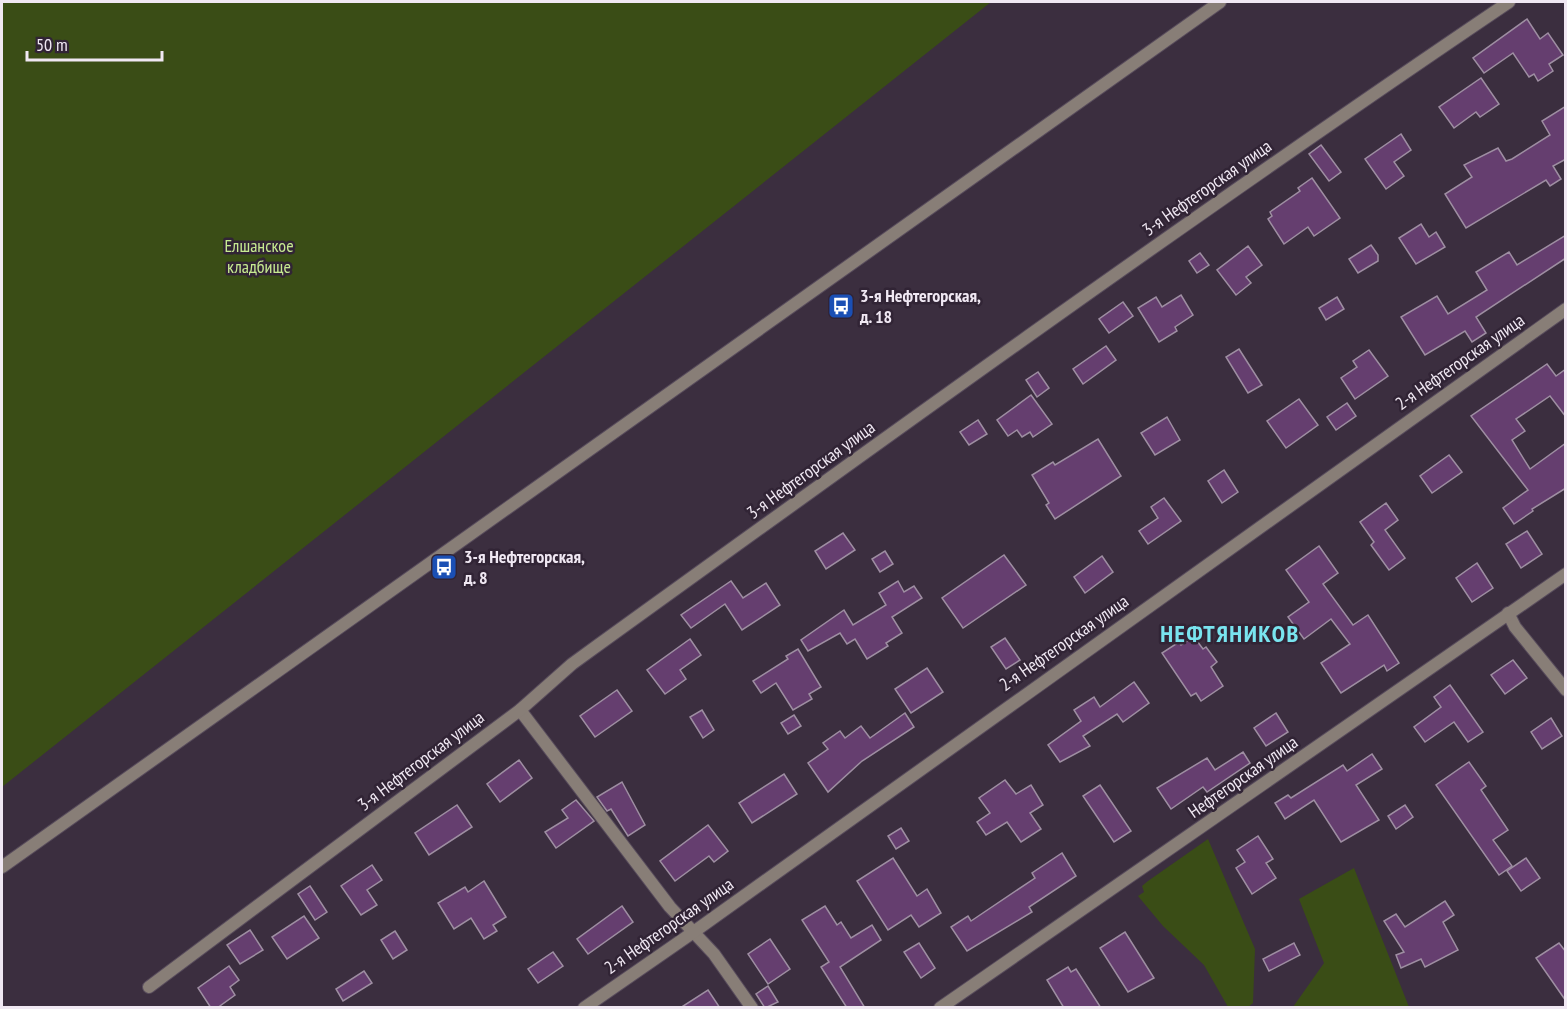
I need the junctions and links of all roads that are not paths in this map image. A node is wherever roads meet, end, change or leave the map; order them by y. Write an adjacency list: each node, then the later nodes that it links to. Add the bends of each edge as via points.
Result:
1 (1221, 2): 8 (street)
2 (1509, 2): 7 (street, 3-я Нефтегорская улица, via 1366,98 948,393 572,664)
3 (1566, 309): 9 (street, 2-я Нефтегорская улица)
4 (1566, 574): 5 (street, Нефтегорская улица)
5 (1508, 613): 6 (street); 13 (street, Нефтегорская улица)
6 (1566, 690)
7 (520, 710): 9 (street, via 670,907); 10 (street, 3-я Нефтегорская улица)
8 (2, 867)
9 (695, 931): 11 (street, 2-я Нефтегорская улица); 12 (street)
10 (148, 987)
11 (584, 1008)
12 (753, 1008)
13 (940, 1008)

